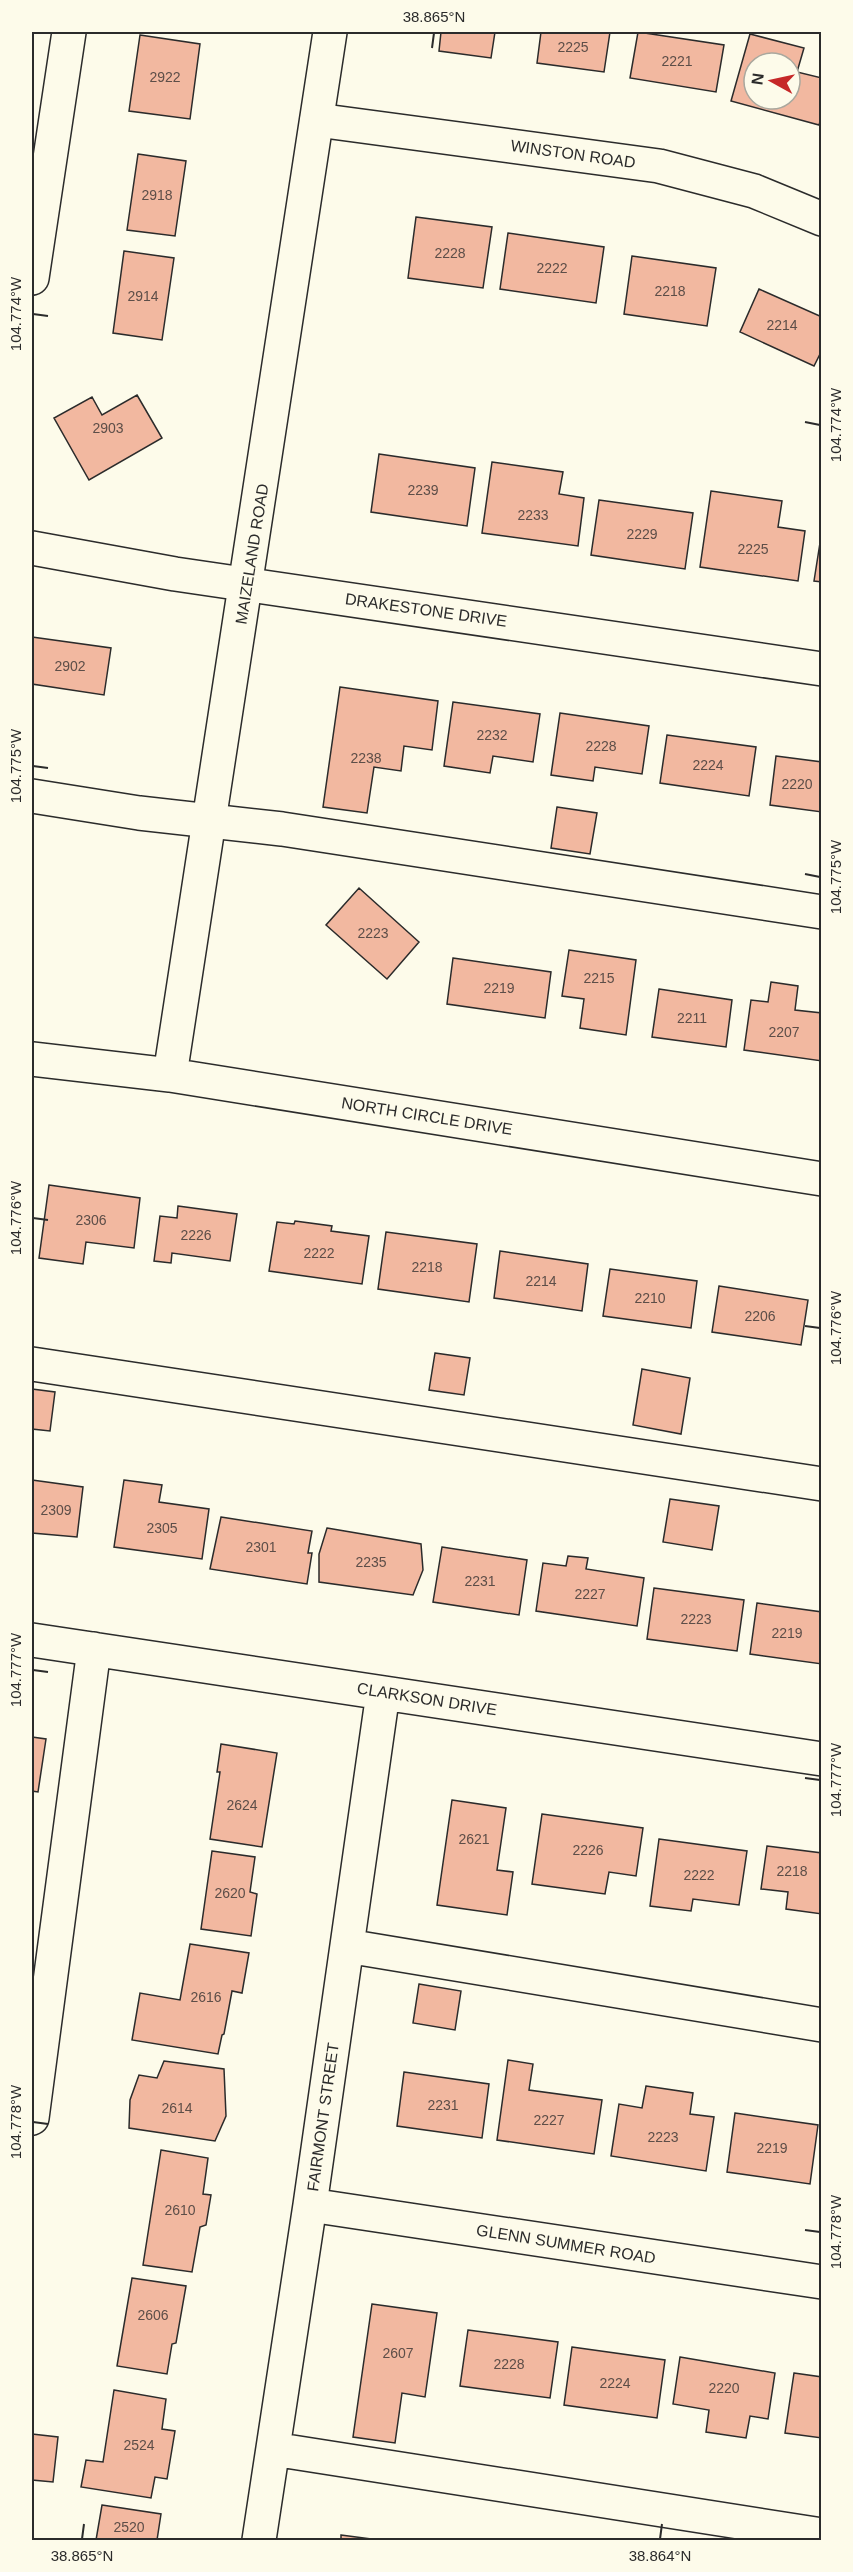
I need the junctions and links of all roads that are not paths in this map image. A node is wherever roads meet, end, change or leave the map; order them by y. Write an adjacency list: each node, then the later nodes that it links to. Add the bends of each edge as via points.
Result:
1 (69, 32): 5 (street)
2 (330, 32): 3 (street, MAIZELAND ROAD)
3 (317, 120): 4 (street, WINSTON ROAD, via 659,166 754,191); 7 (street, MAIZELAND ROAD)
4 (822, 219)
5 (32, 278)
6 (32, 548): 7 (street, DRAKESTONE DRIVE)
7 (247, 585): 8 (street, DRAKESTONE DRIVE); 10 (street, MAIZELAND ROAD)
8 (822, 669)
9 (32, 796): 10 (street)
10 (209, 821): 11 (street); 13 (street, MAIZELAND ROAD)
11 (822, 912)
12 (32, 1059): 13 (street, NORTH CIRCLE DRIVE)
13 (170, 1075): 14 (street, NORTH CIRCLE DRIVE)
14 (822, 1179)
15 (32, 1364): 16 (street)
16 (822, 1484)
17 (32, 1640): 18 (street, CLARKSON DRIVE)
18 (94, 1649): 19 (street, CLARKSON DRIVE); 23 (street)
19 (383, 1693): 20 (street, CLARKSON DRIVE); 21 (street, FAIRMONT STREET)
20 (822, 1760)
21 (347, 1946): 22 (street); 24 (street, FAIRMONT STREET)
22 (822, 2025)
23 (32, 2118)
24 (310, 2205): 25 (street, GLENN SUMMER ROAD); 26 (street, FAIRMONT STREET)
25 (822, 2282)
26 (273, 2449): 27 (street); 28 (street, FAIRMONT STREET)
27 (822, 2535)
28 (259, 2541)

